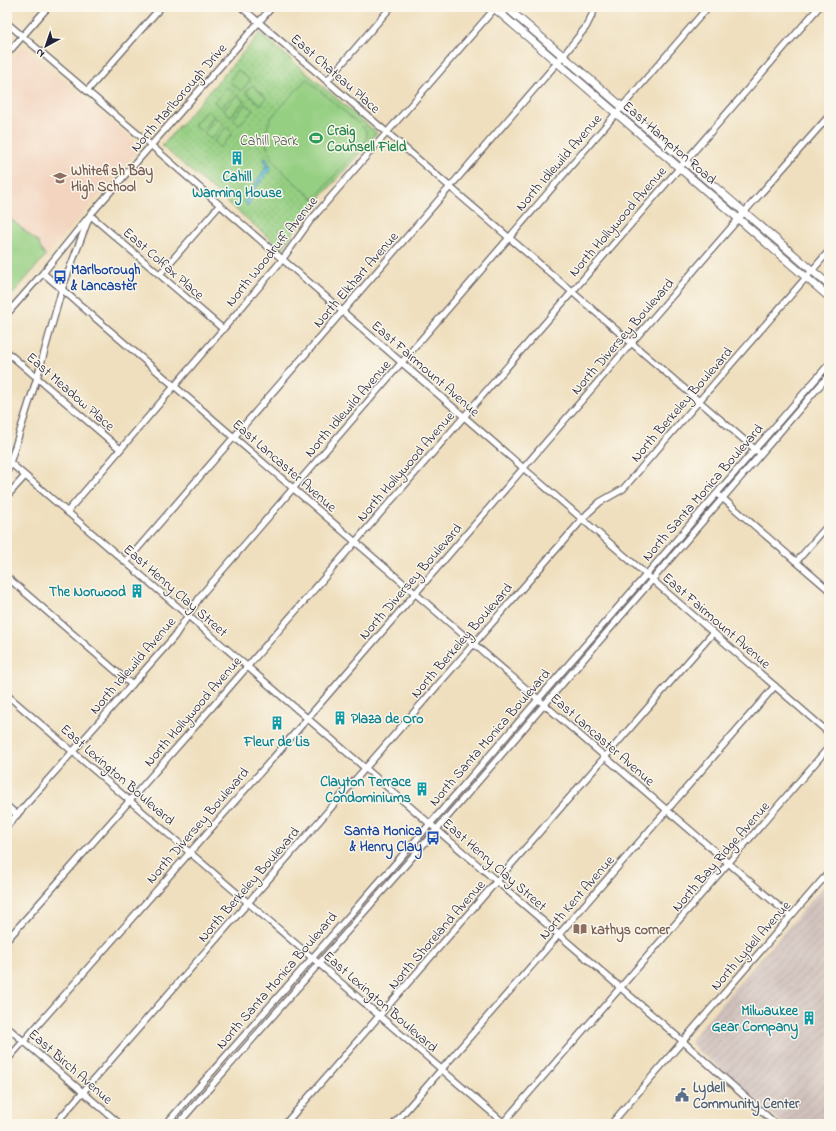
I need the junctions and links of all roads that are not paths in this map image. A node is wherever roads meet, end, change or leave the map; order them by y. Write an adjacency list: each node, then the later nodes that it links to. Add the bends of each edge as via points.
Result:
1 (48, 7): 13 (street)
2 (160, 7): 18 (street)
3 (241, 7): 11 (street, East Chateau Place)
4 (272, 7): 11 (street, North Marlborough Drive)
5 (392, 7): 17 (street)
6 (494, 7): 16 (main road, East Hampton Road); 22 (street, North Woodruff Avenue)
7 (506, 7): 15 (main road, East Hampton Road)
8 (596, 7): 15 (street, North Elkhart Avenue, via 586,27)
9 (708, 7): 19 (street, North Idlewild Avenue)
10 (819, 7): 24 (street, North Hollywood Avenue)
11 (259, 22): 17 (street, East Chateau Place); 23 (street, North Marlborough Drive)
12 (7, 23): 13 (street, East Fairmount Avenue)
13 (22, 36): 14 (street); 18 (street, East Fairmount Avenue)
14 (7, 54)
15 (563, 56): 16 (street, North Elkhart Avenue); 19 (main road, East Hampton Road)
16 (557, 63): 20 (main road, East Hampton Road); 26 (street, North Elkhart Avenue)
17 (327, 81): 22 (street, East Chateau Place)
18 (87, 91): 23 (street, East Fairmount Avenue)
19 (622, 107): 20 (street, North Idlewild Avenue); 24 (main road, East Hampton Road)
20 (617, 113): 25 (main road, East Hampton Road); 31 (street, North Idlewild Avenue)
21 (829, 116): 28 (street, North Diversey Boulevard)
22 (387, 133): 26 (street, East Chateau Place); 33 (street, North Woodruff Avenue, via 310,221)
23 (151, 145): 27 (street, East Fairmount Avenue); 29 (street, North Marlborough Drive)
24 (685, 161): 25 (street, North Hollywood Avenue); 28 (main road, East Hampton Road)
25 (679, 167): 30 (main road, East Hampton Road); 40 (street, North Hollywood Avenue)
26 (450, 187): 31 (street, East Chateau Place); 42 (street, North Elkhart Avenue)
27 (219, 206): 33 (street, East Fairmount Avenue); 36 (street)
28 (744, 212): 30 (street, North Diversey Boulevard); 34 (main road, East Hampton Road)
29 (90, 215): 35 (street); 36 (street, East Colfax Place); 39 (street, North Marlborough Drive)
30 (738, 219): 37 (main road, East Hampton Road); 45 (street, North Diversey Boulevard)
31 (509, 238): 40 (street, East Chateau Place); 47 (street, North Idlewild Avenue)
32 (829, 252): 34 (street, North Berkeley Boulevard)
33 (282, 260): 42 (street, East Fairmount Avenue); 44 (street, North Woodruff Avenue)
34 (812, 271): 37 (street, North Berkeley Boulevard); 38 (main road, East Hampton Road)
35 (43, 273): 39 (street, East Lancaster Avenue); 43 (street)
36 (160, 274): 44 (street, East Colfax Place)
37 (806, 278): 41 (main road, East Hampton Road); 52 (street, North Berkeley Boulevard)
38 (829, 286)
39 (62, 289): 50 (street, North Marlborough Drive); 51 (street, East Lancaster Avenue)
40 (572, 292): 45 (street, East Chateau Place); 53 (street, North Hollywood Avenue)
41 (829, 297)
42 (342, 312): 47 (street, East Fairmount Avenue); 54 (street, North Elkhart Avenue)
43 (7, 314)
44 (223, 328): 51 (street, North Woodruff Avenue)
45 (632, 343): 52 (street, East Chateau Place); 59 (street, North Diversey Boulevard)
46 (7, 352): 50 (street, East Meadow Place)
47 (401, 363): 53 (street, East Fairmount Avenue); 62 (street, North Idlewild Avenue)
48 (829, 364): 56 (street, North Santa Monica Boulevard)
49 (829, 375): 57 (street, North Santa Monica Boulevard)
50 (37, 378): 55 (street, East Meadow Place); 58 (street, North Marlborough Drive)
51 (174, 386): 54 (street, East Lancaster Avenue); 55 (street, North Woodruff Avenue)
52 (700, 402): 56 (street, East Chateau Place); 67 (street, North Berkeley Boulevard, via 622,489 600,502)
53 (464, 416): 59 (street, East Fairmount Avenue); 69 (street, North Hollywood Avenue)
54 (234, 436): 62 (street, East Lancaster Avenue); 71 (street, North Elkhart Avenue)
55 (120, 449): 66 (street, North Woodruff Avenue)
56 (755, 449): 57 (street, East Chateau Place); 63 (street, North Santa Monica Boulevard)
57 (761, 454): 65 (street, North Santa Monica Boulevard)
58 (8, 461): 60 (street, North Marlborough Drive); 61 (street, East Henry Clay Street)
59 (523, 468): 67 (street, East Fairmount Avenue); 76 (street, North Diversey Boulevard)
60 (7, 472)
61 (25, 476): 64 (street); 66 (street, East Henry Clay Street)
62 (293, 488): 69 (street, East Lancaster Avenue); 77 (street, North Idlewild Avenue, via 202,594)
63 (716, 493): 65 (street); 72 (street, North Santa Monica Boulevard)
64 (7, 496)
65 (722, 498): 70 (street); 74 (street, North Santa Monica Boulevard)
66 (67, 512): 71 (street, East Henry Clay Street)
67 (583, 519): 72 (street, East Fairmount Avenue); 79 (street, North Berkeley Boulevard)
68 (829, 524): 70 (street)
69 (355, 542): 76 (street, East Lancaster Avenue); 80 (street, North Hollywood Avenue)
70 (797, 561): 75 (street)
71 (126, 562): 77 (street, East Henry Clay Street)
72 (646, 574): 74 (street, East Fairmount Avenue); 84 (street, North Santa Monica Boulevard)
73 (7, 577): 81 (street)
74 (653, 580): 78 (street, East Fairmount Avenue); 85 (street, North Santa Monica Boulevard)
75 (829, 590)
76 (415, 593): 79 (street, East Lancaster Avenue); 86 (street, North Diversey Boulevard)
77 (188, 615): 80 (street, East Henry Clay Street); 81 (street, North Idlewild Avenue, via 174,637)
78 (713, 633): 82 (street, East Fairmount Avenue); 90 (street, North Shoreland Avenue)
79 (474, 643): 84 (street, East Lancaster Avenue); 91 (street, North Berkeley Boulevard)
80 (247, 666): 86 (street, East Henry Clay Street); 92 (street, North Hollywood Avenue)
81 (132, 684): 89 (street, North Idlewild Avenue)
82 (775, 686): 87 (street, East Fairmount Avenue); 94 (street, North Kent Avenue)
83 (7, 695): 89 (street, East Lexington Boulevard)
84 (538, 698): 85 (street, East Lancaster Avenue); 96 (street, North Santa Monica Boulevard)
85 (545, 704): 90 (street, East Lancaster Avenue); 98 (street, North Santa Monica Boulevard)
86 (307, 718): 91 (street, East Henry Clay Street); 99 (street, North Diversey Boulevard)
87 (829, 733)
88 (829, 747): 100 (street, North Bay Ridge Avenue)
89 (73, 751): 92 (street, East Lexington Boulevard); 95 (street, North Idlewild Avenue)
90 (606, 757): 94 (street, East Lancaster Avenue); 102 (street, North Shoreland Avenue)
91 (366, 769): 96 (street, East Henry Clay Street); 103 (street, North Berkeley Boulevard)
92 (130, 800): 99 (street, East Lexington Boulevard); 106 (street, North Hollywood Avenue)
93 (7, 806): 95 (street)
94 (668, 810): 100 (street, East Lancaster Avenue); 105 (street, North Kent Avenue)
95 (17, 815): 97 (street, North Idlewild Avenue)
96 (430, 824): 98 (street, East Henry Clay Street); 107 (street, North Santa Monica Boulevard)
97 (7, 826)
98 (437, 829): 102 (street, East Henry Clay Street); 108 (street, North Santa Monica Boulevard)
99 (190, 852): 103 (street, East Lexington Boulevard); 112 (street, North Diversey Boulevard)
100 (729, 863): 104 (street, East Lancaster Avenue); 109 (street, North Bay Ridge Avenue)
101 (829, 872): 104 (street, North Lydell Avenue)
102 (497, 882): 105 (street, East Henry Clay Street); 110 (street, North Shoreland Avenue)
103 (249, 902): 107 (street, East Lexington Boulevard); 116 (street, North Berkeley Boulevard)
104 (790, 916): 113 (street, North Lydell Avenue)
105 (559, 935): 109 (street, East Henry Clay Street); 115 (street, North Kent Avenue)
106 (7, 940)
107 (312, 957): 108 (street, East Lexington Boulevard); 120 (street, North Santa Monica Boulevard)
108 (319, 963): 110 (street, East Lexington Boulevard); 121 (street, North Santa Monica Boulevard)
109 (620, 989): 113 (street, East Henry Clay Street); 117 (street, North Bay Ridge Avenue)
110 (381, 1016): 115 (street, East Lexington Boulevard); 122 (street, North Shoreland Avenue)
111 (7, 1027): 112 (street, East Birch Avenue)
112 (23, 1041): 114 (street, North Diversey Boulevard); 116 (street, East Birch Avenue)
113 (683, 1042): 124 (street, North Lydell Avenue); 125 (street, East Henry Clay Street)
114 (7, 1060)
115 (442, 1069): 117 (street, East Lexington Boulevard); 123 (street, North Kent Avenue)
116 (83, 1092): 118 (street, North Berkeley Boulevard); 119 (street, East Birch Avenue)
117 (504, 1123)
118 (55, 1124)
119 (120, 1124)
120 (166, 1124)
121 (178, 1124)
122 (285, 1124)
123 (394, 1124)
124 (611, 1124)
125 (776, 1124)

